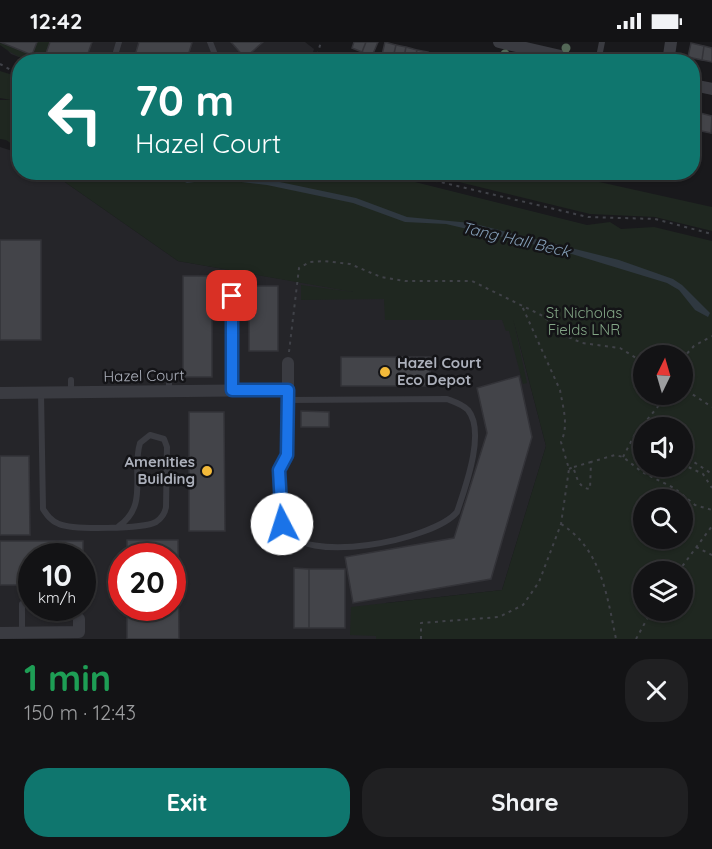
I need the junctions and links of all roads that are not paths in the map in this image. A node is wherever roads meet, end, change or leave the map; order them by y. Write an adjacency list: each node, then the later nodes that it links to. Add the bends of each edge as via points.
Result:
1 (499, 42): 2 (street)
2 (552, 54)
3 (232, 296): 5 (lane)
4 (288, 363): 8 (street)
5 (232, 390): 7 (street, Hazel Court, via 169,386); 8 (street, Hazel Court)
6 (0, 393): 7 (street, Hazel Court)
7 (40, 393): 10 (lane, via 42,508 62,526)
8 (288, 395): 9 (street); 9 (lane, via 335,400 447,399 460,404 469,411 476,433 457,512 450,520 366,546 331,547 292,538 280,518 279,470 287,455)
9 (288, 419)
10 (119, 526): 10 (lane, via 137,506 140,443 150,435 158,436 167,447 164,514 146,525)
11 (22, 621): 14 (lane)
12 (79, 621): 15 (street, via 79,632)
13 (0, 633): 14 (street)
14 (22, 633): 15 (street)
15 (72, 635)

